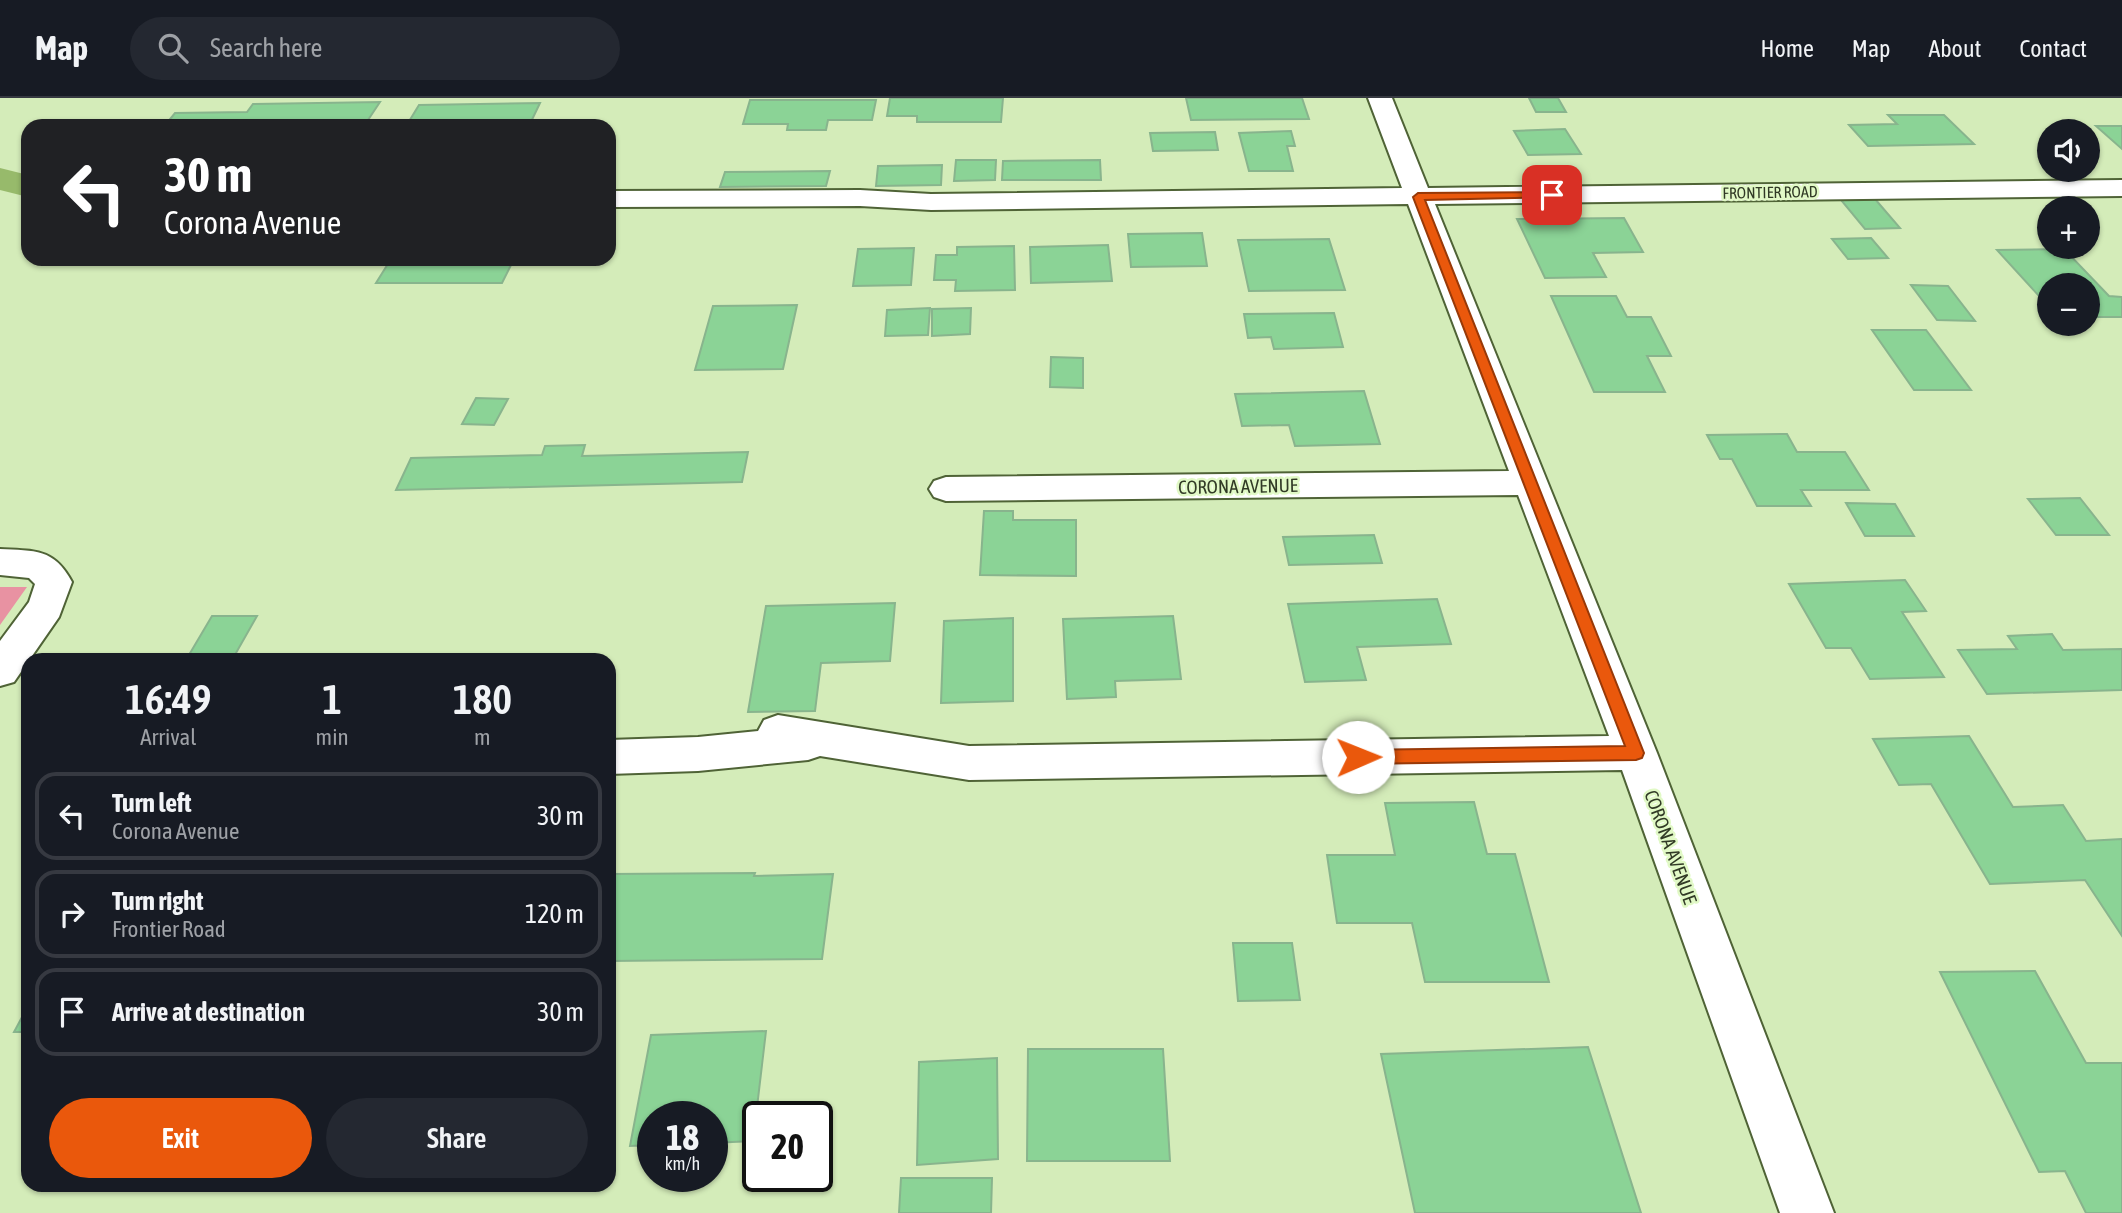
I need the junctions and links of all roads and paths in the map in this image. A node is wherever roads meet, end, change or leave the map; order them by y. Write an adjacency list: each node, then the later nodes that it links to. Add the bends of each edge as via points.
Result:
1 (1380, 98): 3 (street, CORONA AVENUE)
2 (2122, 188): 3 (street, FRONTIER ROAD)
3 (1418, 197): 4 (street, FRONTIER ROAD); 5 (street, CORONA AVENUE)
4 (616, 200)
5 (1530, 483): 6 (street, CORONA AVENUE); 11 (street, CORONA AVENUE)
6 (946, 489)
7 (0, 562): 8 (street, via 39,565 54,582 46,607)
8 (0, 671)
9 (778, 732): 10 (street)
10 (828, 741): 11 (street, via 969,763); 12 (street)
11 (1636, 753): 13 (street, CORONA AVENUE)
12 (616, 757)
13 (1808, 1213)

